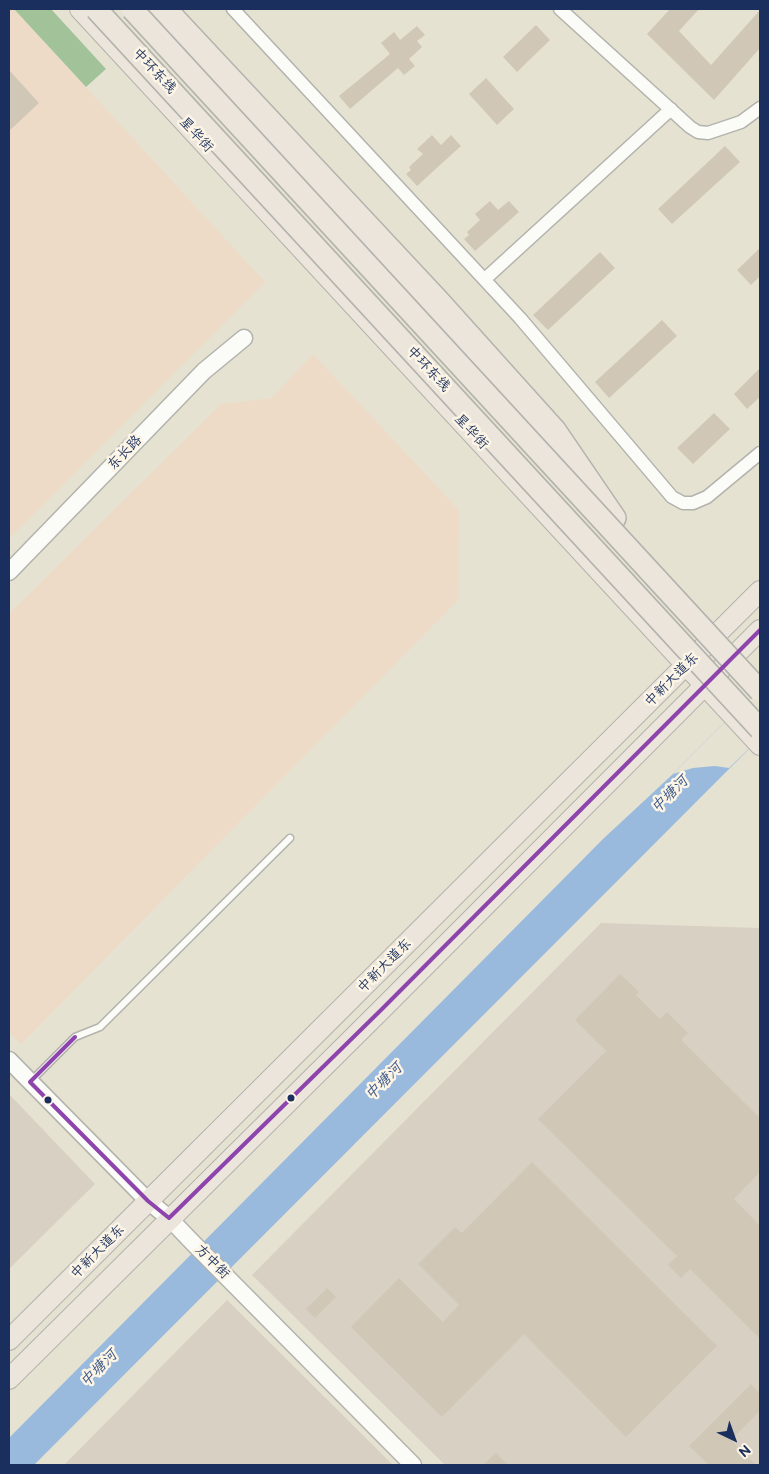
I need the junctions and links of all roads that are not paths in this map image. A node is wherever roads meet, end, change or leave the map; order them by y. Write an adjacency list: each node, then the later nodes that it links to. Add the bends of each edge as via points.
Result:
1 (80, 9): 19 (main road, 星华街)
2 (96, 9): 23 (highway, 中环东线, bridge)
3 (132, 9): 22 (highway, 中环东线, bridge)
4 (148, 9): 13 (main road)
5 (166, 9): 13 (highway, via 555,430)
6 (234, 9): 10 (street)
7 (560, 9): 9 (street)
8 (760, 108): 9 (street, via 741,122 708,133 690,127)
9 (670, 109): 10 (street)
10 (485, 279): 12 (street, via 672,497 683,503 707,497)
11 (244, 338): 14 (street, 东长路, via 204,371)
12 (760, 453)
13 (615, 518): 17 (main road)
14 (9, 572)
15 (760, 591): 17 (main road, 中新大道东)
16 (760, 630): 18 (main road, 中新大道东)
17 (720, 633): 18 (main road); 19 (main road, 中新大道东)
18 (738, 652): 20 (main road); 21 (main road, 中新大道东)
19 (686, 666): 21 (main road, 星华街); 27 (main road, 中新大道东)
20 (760, 676)
21 (705, 686): 23 (main road, 星华街); 28 (main road, 中新大道东)
22 (760, 692)
23 (759, 738)
24 (290, 838): 26 (lane, via 100,1027 75,1037)
25 (9, 1060): 26 (street, 方中街)
26 (30, 1082): 27 (street, 方中街)
27 (148, 1202): 28 (street, 方中街); 29 (main road, 中新大道东)
28 (169, 1218): 30 (main road, 中新大道东); 31 (street, 方中街)
29 (9, 1340)
30 (9, 1379)
31 (413, 1465)

